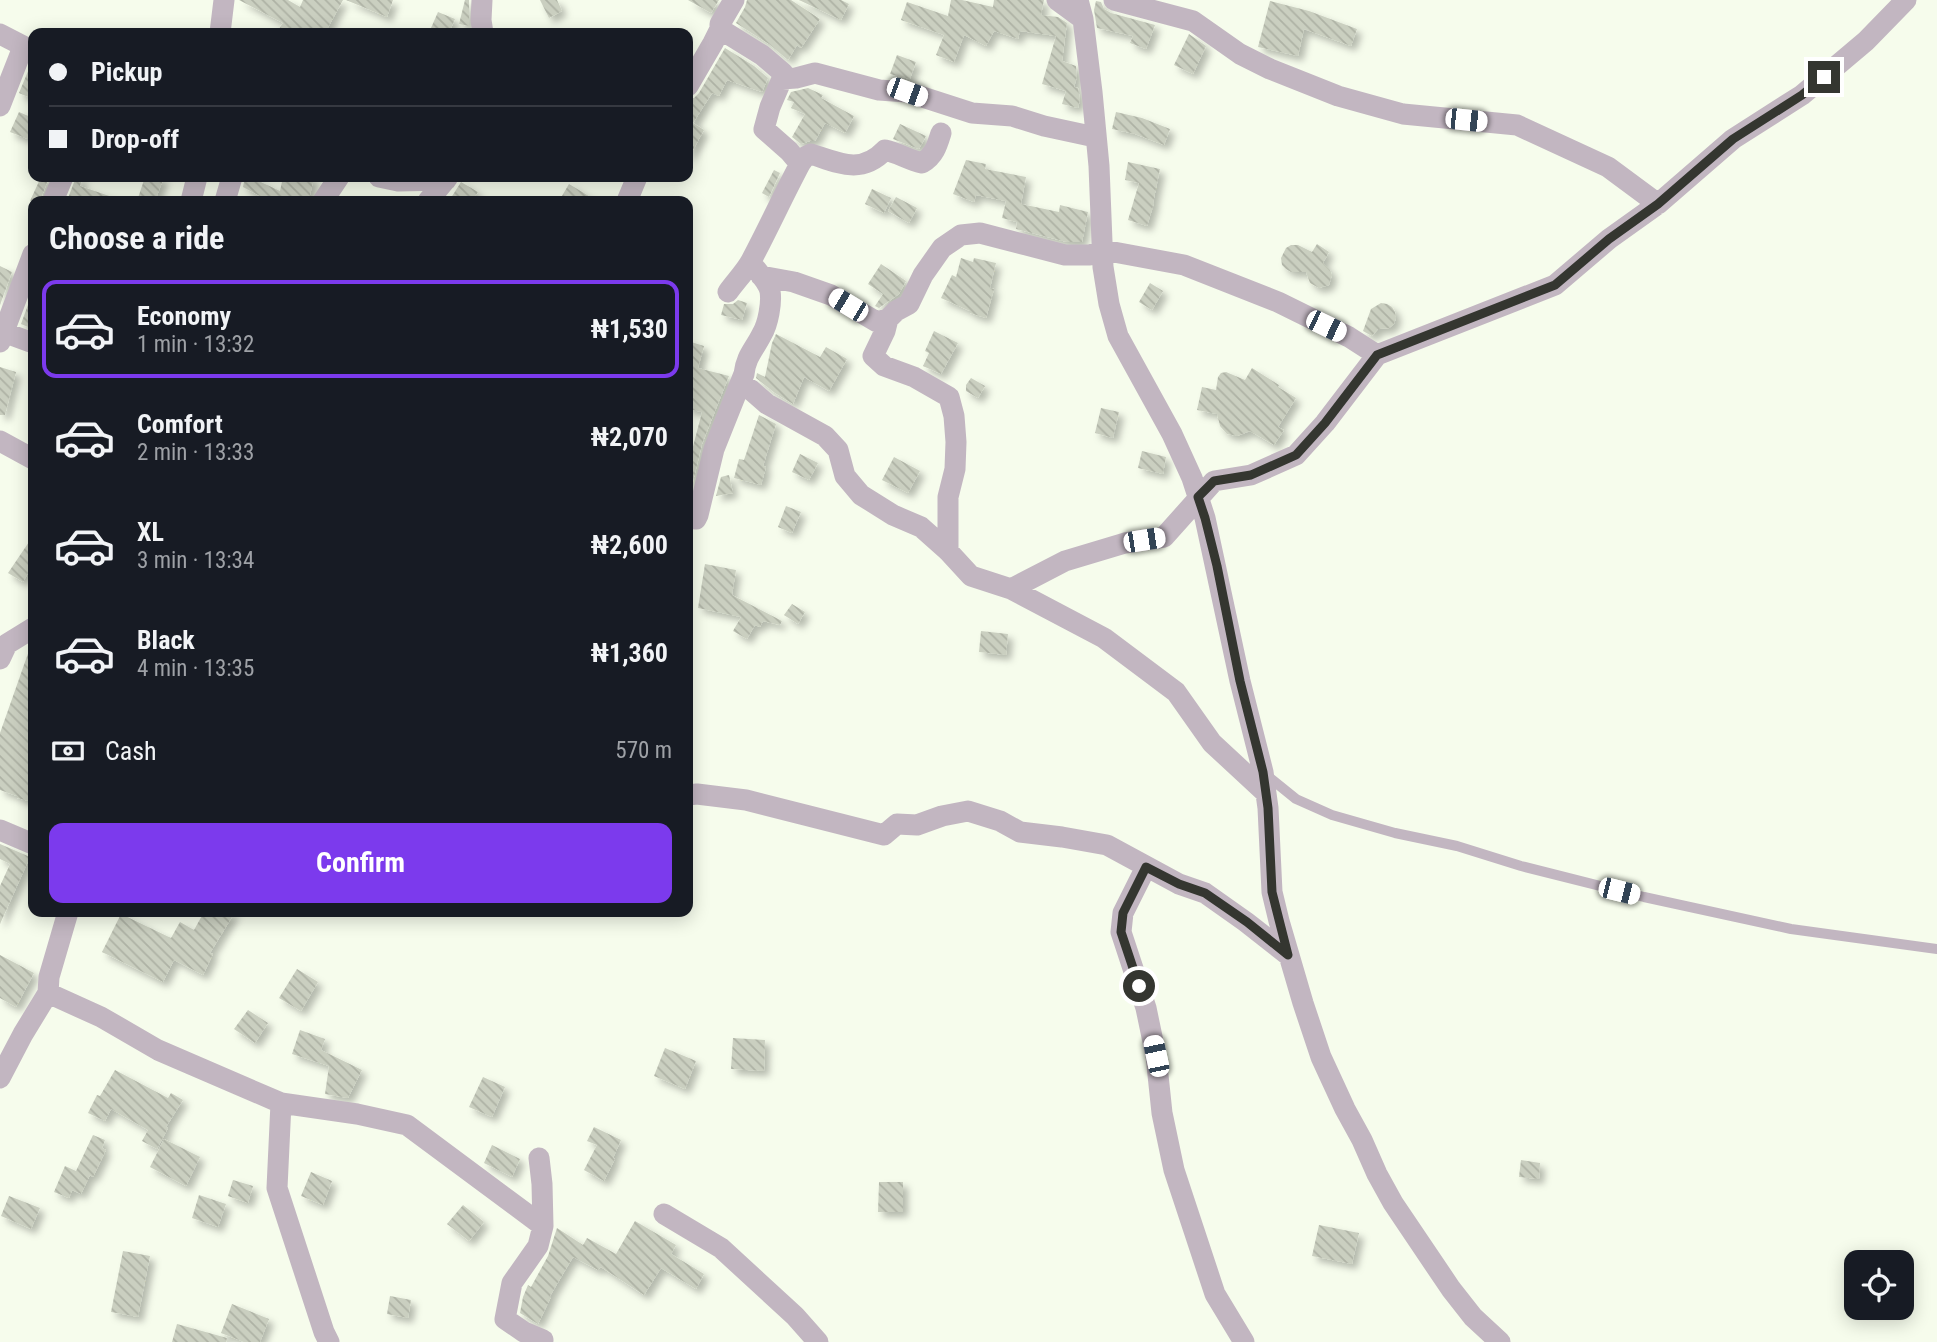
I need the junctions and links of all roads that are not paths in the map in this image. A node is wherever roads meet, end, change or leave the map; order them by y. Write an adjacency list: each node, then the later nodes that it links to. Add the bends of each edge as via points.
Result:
1 (224, 0): 8 (street)
2 (482, 0): 9 (street)
3 (734, 0): 10 (street)
4 (1058, 0): 7 (street)
5 (1906, 0): 21 (street, via 1802,95 1733,139)
6 (1125, 1): 21 (street, via 1193,21 1240,54 1338,96 1403,114 1517,125 1608,167)
7 (1081, 10): 17 (street)
8 (221, 28)
9 (482, 28)
10 (720, 29): 13 (street); 14 (street, via 767,60 783,73)
11 (0, 34): 12 (street)
12 (28, 49): 15 (street)
13 (693, 77)
14 (782, 79): 17 (street, via 816,73 879,90 907,92 972,113 1012,117); 18 (street, via 764,129)
15 (0, 106)
16 (941, 133): 18 (street, via 936,150 922,163 885,150 876,159 852,166 811,154)
17 (1095, 138): 22 (street)
18 (800, 164): 24 (street, via 757,248)
19 (444, 182): 20 (street)
20 (432, 196)
21 (1658, 204): 29 (street, via 1555,285)
22 (1103, 250): 26 (street, via 1065,255 980,233 961,235 942,248 909,304); 29 (street, via 1184,265 1278,302); 33 (street, via 1118,336 1172,434)
23 (28, 267): 27 (street)
24 (756, 269): 25 (street); 26 (street, via 831,295 877,322); 30 (street, via 770,290 767,320 745,362)
25 (728, 292)
26 (888, 319): 35 (street, via 873,356 884,366 949,397 952,406 956,442 948,497)
27 (2, 337): 28 (street)
28 (28, 342)
29 (1377, 355): 33 (street, via 1296,455 1251,475 1214,481)
30 (740, 384): 34 (street, via 714,449 698,515); 35 (street, via 825,436 838,450 845,476 860,495 921,527)
31 (0, 441): 32 (street)
32 (28, 456)
33 (1198, 497): 36 (street, via 1164,537 1125,542 1065,561); 39 (street)
34 (693, 519)
35 (948, 551): 36 (street, via 971,576)
36 (1011, 589): 39 (street, via 1104,638 1176,692 1212,743)
37 (28, 631): 38 (street, via 7,644)
38 (0, 659)
39 (1264, 783): 45 (lane, via 1332,815 1644,897 1778,926); 46 (street, via 1272,892)
40 (693, 794): 43 (street, via 746,800 884,835 897,824 917,825 968,811 1020,832 1107,845)
41 (0, 830): 42 (street)
42 (28, 842)
43 (1146, 867): 46 (street, via 1205,893); 56 (street, via 1123,913 1121,932 1146,1008 1174,1170 1215,1294)
44 (67, 917): 47 (street)
45 (1937, 949)
46 (1288, 955): 57 (street, via 1321,1057 1377,1174 1451,1289)
47 (48, 993): 48 (street); 49 (street, via 158,1050)
48 (0, 1078)
49 (281, 1103): 52 (street, via 407,1125); 53 (street, via 277,1188)
50 (539, 1158): 52 (street)
51 (664, 1214): 55 (street, via 721,1248)
52 (544, 1226): 54 (street, via 538,1246 512,1283 505,1319)
53 (329, 1342)
54 (542, 1342)
55 (818, 1342)
56 (1244, 1342)
57 (1500, 1342)

